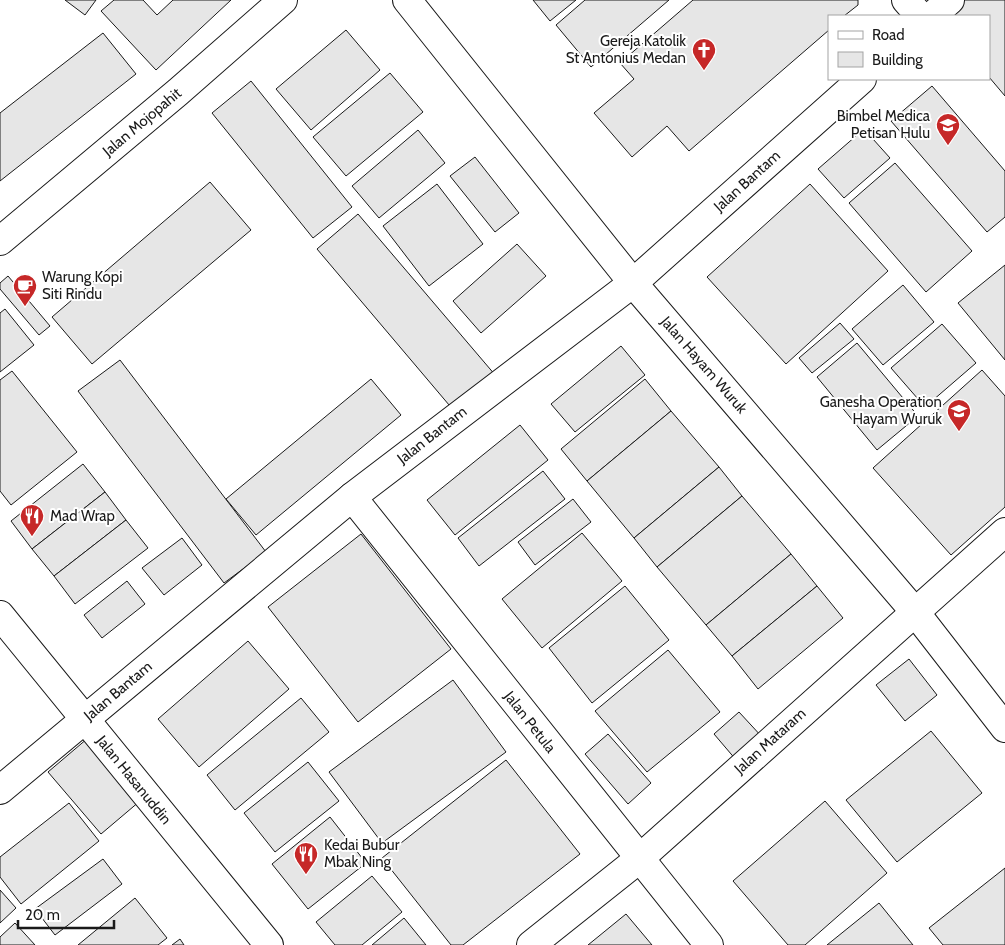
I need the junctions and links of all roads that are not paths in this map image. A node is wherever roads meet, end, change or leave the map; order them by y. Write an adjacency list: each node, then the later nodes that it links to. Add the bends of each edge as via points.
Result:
1 (283, 0): 8 (street, Jalan Mojopahit)
2 (407, 0): 9 (street, Jalan Hayam Wuruk)
3 (906, 0): 5 (street)
4 (950, 0): 6 (street)
5 (919, 15)
6 (933, 15)
7 (861, 80): 9 (street, Jalan Bantam)
8 (0, 241)
9 (634, 283): 10 (street, Jalan Bantam); 12 (street, Jalan Hayam Wuruk)
10 (352, 497): 14 (street, Jalan Bantam); 17 (street, Jalan Petula)
11 (1005, 532): 12 (street, Jalan Mataram)
12 (915, 612): 15 (street, Jalan Hayam Wuruk); 17 (street, Jalan Mataram)
13 (0, 615): 14 (street, Jalan Hasanuddin)
14 (84, 719): 16 (street, Jalan Bantam); 18 (street, Jalan Hasanuddin)
15 (1005, 728)
16 (0, 790)
17 (639, 859): 19 (street, Jalan Mataram); 20 (street, Jalan Petula)
18 (269, 945)
19 (531, 945)
20 (709, 945)

